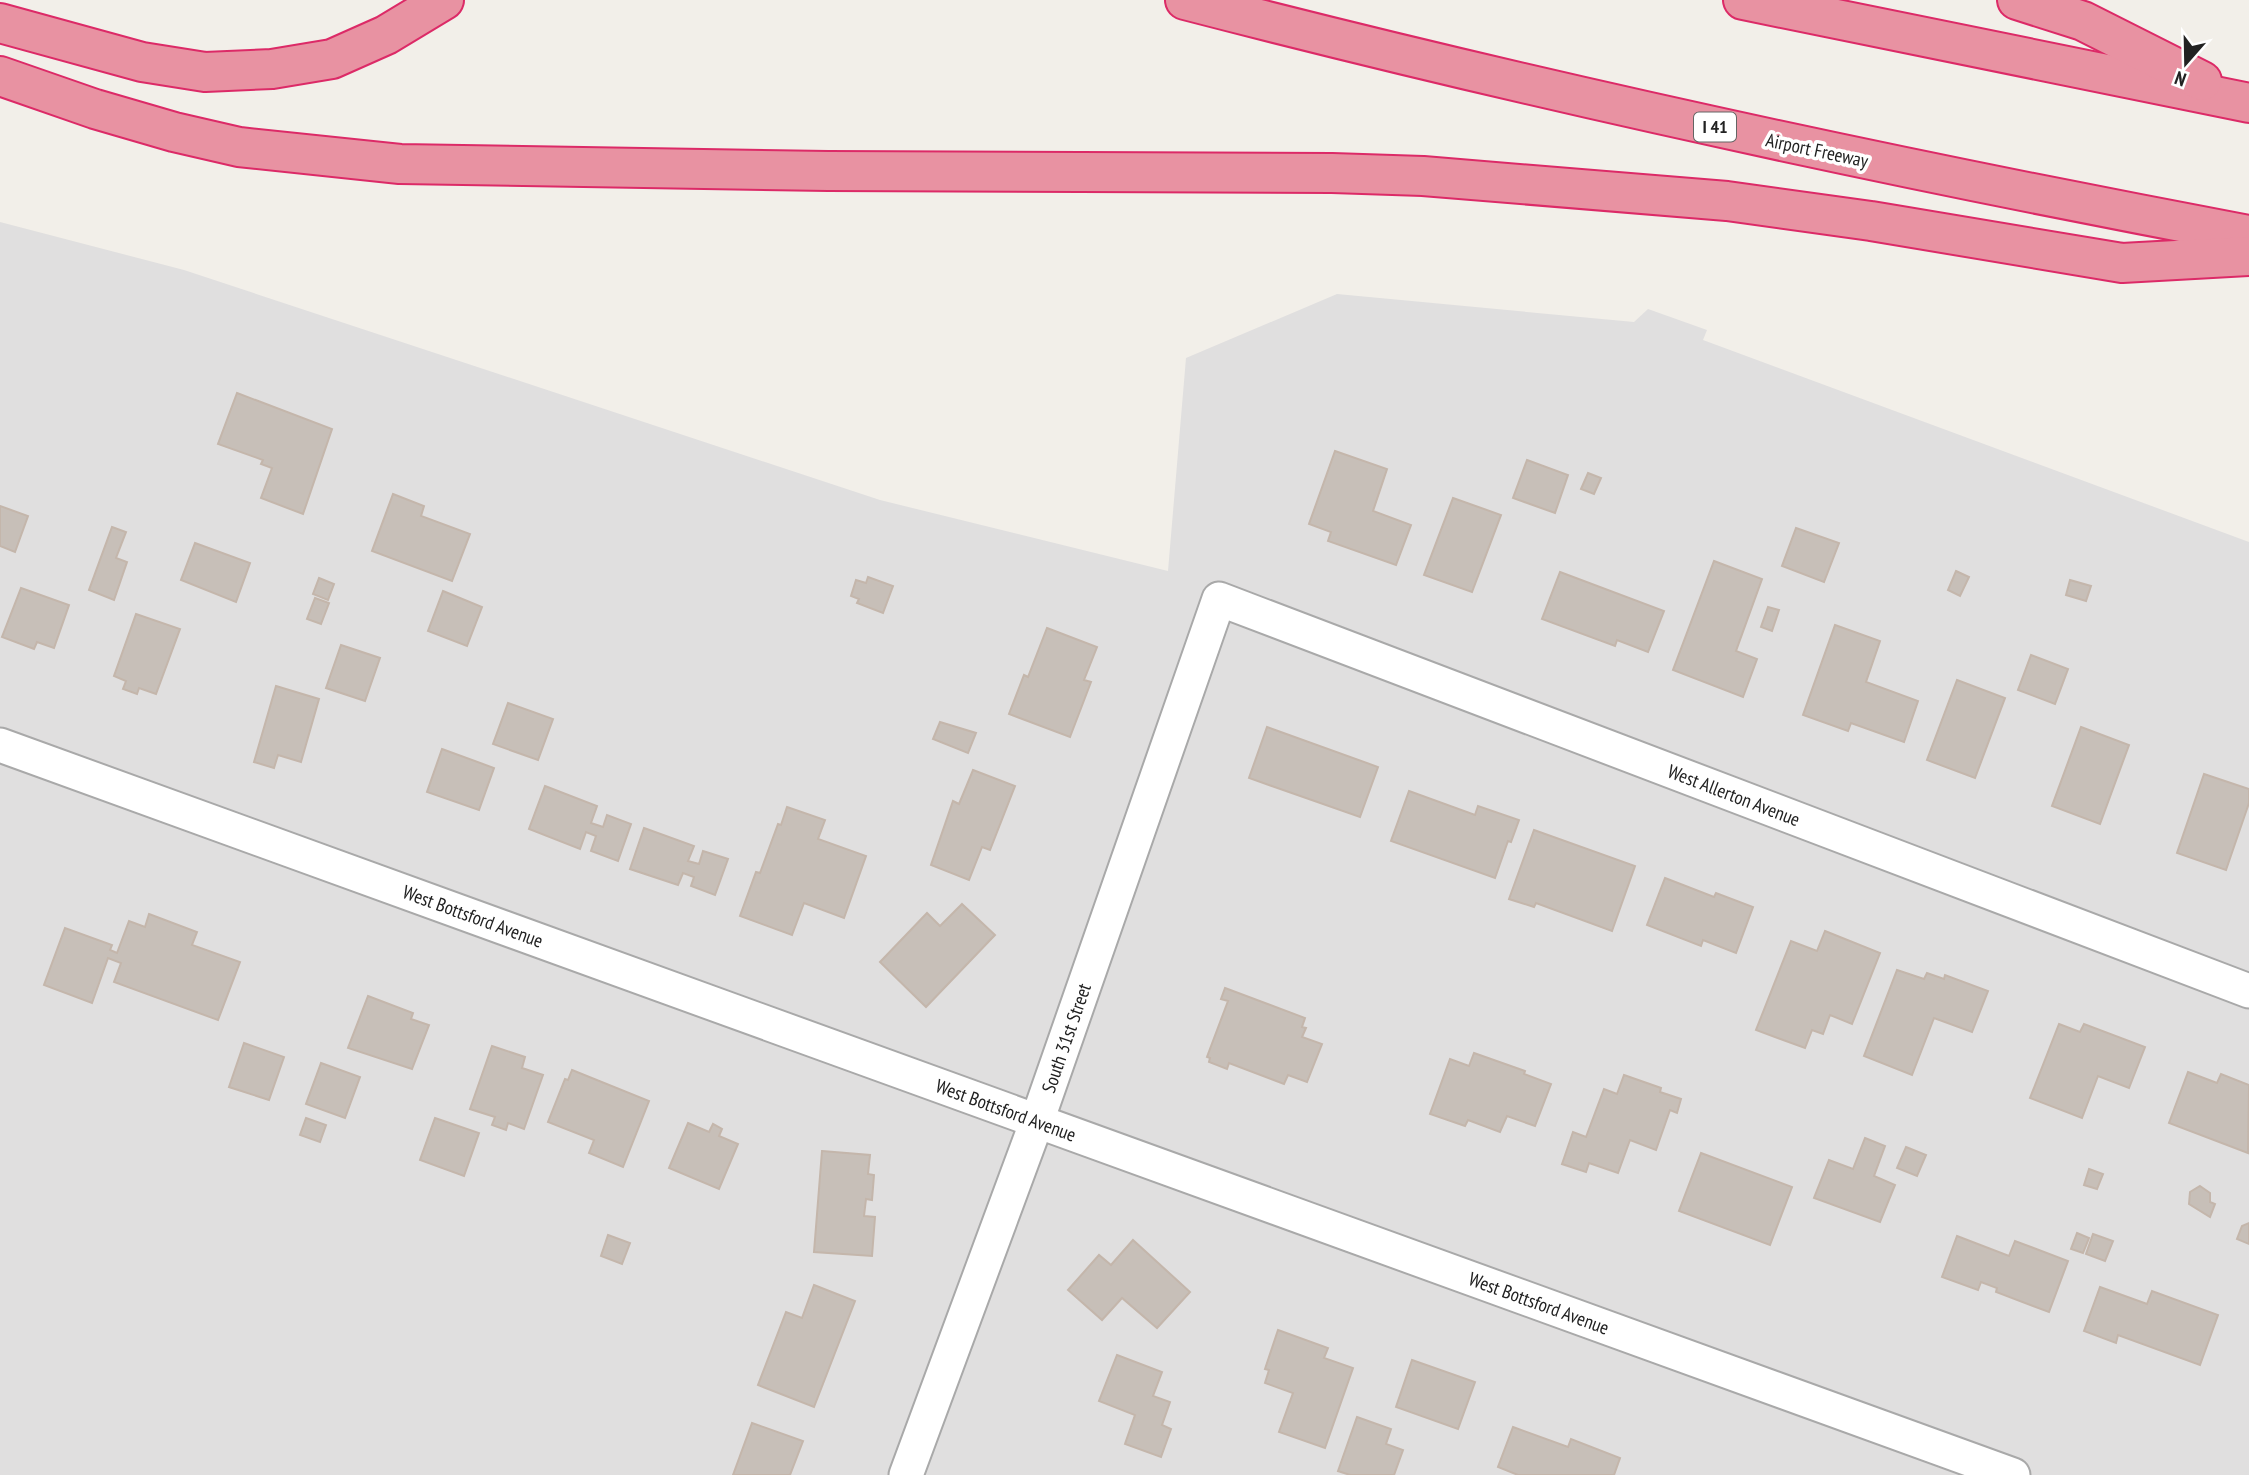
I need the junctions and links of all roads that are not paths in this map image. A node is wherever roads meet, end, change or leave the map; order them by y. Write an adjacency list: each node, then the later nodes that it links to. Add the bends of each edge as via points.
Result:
1 (444, 0): 5 (highway, via 386,35 332,58 272,69 205,72 142,62)
2 (1185, 0): 8 (highway, Airport Freeway / I 41, via 1739,133)
3 (1743, 0): 7 (highway)
4 (2017, 0): 7 (highway, via 2082,21)
5 (0, 23)
6 (0, 76): 9 (highway, via 95,109 239,147 400,164 1423,176 1727,201 2122,264)
7 (2246, 103)
8 (2249, 235)
9 (2249, 256)
10 (1219, 599): 12 (street, West Allerton Avenue); 13 (street, South 31st Street)
11 (0, 745): 13 (street, West Bottsford Avenue)
12 (2249, 990)
13 (1037, 1121): 14 (street, South 31st Street); 15 (street, West Bottsford Avenue)
14 (906, 1475)
15 (2013, 1475)

